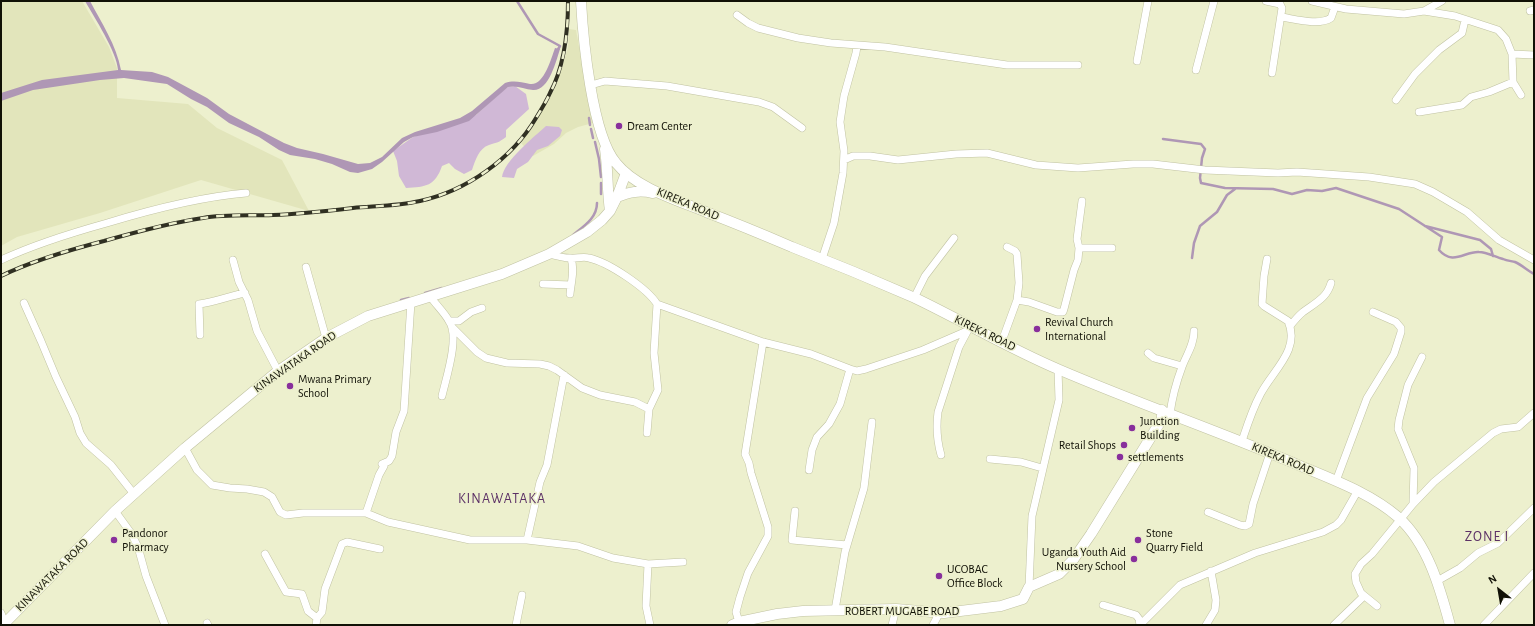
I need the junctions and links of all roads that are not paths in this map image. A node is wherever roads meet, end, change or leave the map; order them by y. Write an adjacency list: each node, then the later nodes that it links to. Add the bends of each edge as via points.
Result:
1 (581, 1): 20 (street, KIREKA ROAD)
2 (1148, 1): 15 (street)
3 (1214, 1): 17 (street)
4 (1266, 1): 10 (street, via 1280,4)
5 (1312, 1): 7 (street)
6 (1442, 1): 8 (street)
7 (1335, 7): 8 (street, via 1364,12 1404,14); 10 (street, via 1331,18 1324,21)
8 (1424, 11): 11 (street)
9 (737, 15): 12 (street, via 758,28 798,38)
10 (1281, 17): 18 (street)
11 (1465, 20): 13 (street, via 1498,30 1506,39); 22 (street, via 1462,33 1428,61)
12 (857, 46): 16 (street, via 885,47 1007,65); 26 (street, via 840,122)
13 (1512, 54): 14 (street); 19 (street)
14 (1534, 55)
15 (1136, 61)
16 (1078, 65)
17 (1196, 70)
18 (1272, 73)
19 (1513, 82): 21 (street); 23 (street, via 1471,97 1462,105)
20 (591, 85): 24 (street, via 605,81 667,86 759,102 773,107); 25 (street, KIREKA ROAD)
21 (1521, 95)
22 (1396, 100)
23 (1419, 112)
24 (802, 128)
25 (602, 137): 27 (street, KIREKA ROAD, via 615,162); 32 (street)
26 (844, 160): 39 (street, via 834,223); 43 (street, via 853,156 898,160 987,153 1036,164 1078,168 1153,164 1201,169 1369,177 1415,184 1433,192 1467,212 1499,240)
27 (626, 173): 29 (street, KIREKA ROAD, via 636,181); 30 (street, KINAWATAKA ROAD)
28 (246, 193): 41 (street, via 213,197 136,214 76,232)
29 (663, 194): 30 (street, via 639,191); 39 (street, KIREKA ROAD)
30 (617, 197): 32 (street, KINAWATAKA ROAD)
31 (1082, 201): 35 (street, via 1077,239)
32 (610, 211): 37 (street, KINAWATAKA ROAD, via 587,232)
33 (954, 238): 51 (street, via 925,276)
34 (1007, 247): 52 (street, via 1017,254)
35 (1079, 248): 36 (street); 52 (street, via 1063,312)
36 (1112, 248)
37 (549, 254): 38 (street); 50 (street, KINAWATAKA ROAD, via 502,274)
38 (571, 258): 47 (street); 55 (street, via 586,257 600,261 648,293)
39 (822, 259): 51 (street, KIREKA ROAD)
40 (1267, 259): 59 (street, via 1262,304 1288,321)
41 (1, 260)
42 (233, 260): 48 (street)
43 (1534, 260)
44 (306, 267): 64 (street)
45 (1331, 283): 59 (street, via 1320,301 1302,313)
46 (543, 284): 47 (street)
47 (571, 285): 49 (street)
48 (245, 294): 63 (street, via 200,304); 72 (street, via 257,331)
49 (570, 294)
50 (430, 296): 53 (street, KINAWATAKA ROAD); 58 (street)
51 (914, 298): 61 (street, KIREKA ROAD)
52 (1017, 300): 66 (street)
53 (411, 302): 64 (street, KINAWATAKA ROAD, via 368,316); 95 (street, via 404,411 396,432 392,456 389,461 382,464 384,466)
54 (24, 303): 89 (street, via 80,433 86,443 111,465)
55 (657, 304): 65 (street); 75 (street, via 654,353 658,390)
56 (482, 308): 58 (street, via 459,321)
57 (1373, 312): 87 (street, via 1396,322 1401,332 1394,354 1367,398)
58 (449, 320): 60 (street)
59 (1290, 326): 80 (street, via 1288,352 1260,394)
60 (453, 328): 73 (street, via 486,358 507,363 540,364); 74 (street, via 452,350)
61 (970, 329): 66 (street, KIREKA ROAD); 70 (street, via 923,350 866,369); 83 (street, via 959,347 938,412 936,422)
62 (1194, 331): 69 (street, via 1191,348)
63 (200, 335)
64 (326, 338): 72 (street, KINAWATAKA ROAD)
65 (763, 342): 70 (street, via 811,354); 116 (street, via 745,454 766,515 768,536 748,573 736,612)
66 (1002, 342): 71 (street, KIREKA ROAD)
67 (1148, 353): 69 (street, via 1154,358)
68 (1422, 357): 90 (street, via 1408,385 1398,429 1414,468)
69 (1182, 366): 76 (street)
70 (850, 369): 86 (street, via 840,404 824,432 817,437)
71 (1058, 369): 76 (street, KIREKA ROAD); 85 (street, via 1059,400)
72 (278, 371): 81 (street, KINAWATAKA ROAD)
73 (564, 375): 75 (street, via 582,388 600,395 635,402); 97 (street, via 547,465 540,482)
74 (442, 396)
75 (649, 409): 79 (street)
76 (1166, 412): 80 (street, KIREKA ROAD); 106 (street, ROBERT MUGABE ROAD, via 1092,534 1073,560 1059,574)
77 (1534, 413): 90 (street, via 1518,427 1492,433)
78 (872, 422): 98 (street, via 864,488)
79 (647, 433)
80 (1242, 441): 82 (street, KIREKA ROAD)
81 (185, 448): 89 (street, KINAWATAKA ROAD); 95 (street, via 197,470 212,485 264,492 272,497 283,514)
82 (1270, 454): 87 (street, KIREKA ROAD); 94 (street, via 1249,524 1240,525)
83 (941, 455)
84 (990, 459): 85 (street, via 1021,462)
85 (1042, 468): 106 (street, via 1032,516)
86 (808, 470)
87 (1336, 481): 88 (street, KIREKA ROAD)
88 (1357, 492): 96 (street, KIREKA ROAD, via 1377,501); 103 (street, via 1336,525 1324,532 1255,553)
89 (134, 494): 92 (street, KINAWATAKA ROAD)
90 (1412, 504): 96 (street)
91 (1534, 508): 105 (street, via 1498,543 1478,553 1460,568)
92 (115, 511): 114 (street, KINAWATAKA ROAD); 117 (street, via 138,547)
93 (795, 511): 98 (street, via 792,540)
94 (1208, 512)
95 (366, 513): 97 (street, via 388,522 470,540)
96 (1400, 519): 105 (street, KIREKA ROAD, via 1416,538); 108 (street, via 1357,570 1356,582)
97 (527, 540): 102 (street, via 578,546 613,558)
98 (848, 545): 112 (street)
99 (380, 549): 115 (street, via 347,542 342,544 325,589 322,612)
100 (265, 554): 115 (street, via 286,592 302,594 308,611)
101 (683, 562): 102 (street)
102 (648, 564): 119 (street, via 646,606)
103 (1211, 571): 122 (street, via 1180,585); 123 (street, via 1216,600 1215,610)
104 (1534, 573): 126 (street)
105 (1437, 581): 125 (street, KIREKA ROAD)
106 (1029, 587): 113 (street, ROBERT MUGABE ROAD, via 1023,599 1000,606)
107 (522, 595): 118 (street)
108 (1364, 596): 110 (street); 124 (street)
109 (1103, 605): 122 (street, via 1136,615)
110 (1377, 606)
111 (896, 609): 112 (street, ROBERT MUGABE ROAD); 113 (street, ROBERT MUGABE ROAD); 120 (street)
112 (835, 610): 116 (street, ROBERT MUGABE ROAD, via 804,610)
113 (940, 612): 121 (street)
114 (4, 621)
115 (317, 622)
116 (736, 623)
117 (165, 625)
118 (516, 625)
119 (650, 625)
120 (892, 625)
121 (933, 625)
122 (1140, 625)
123 (1206, 625)
124 (1334, 625)
125 (1450, 625)
126 (1484, 625)

